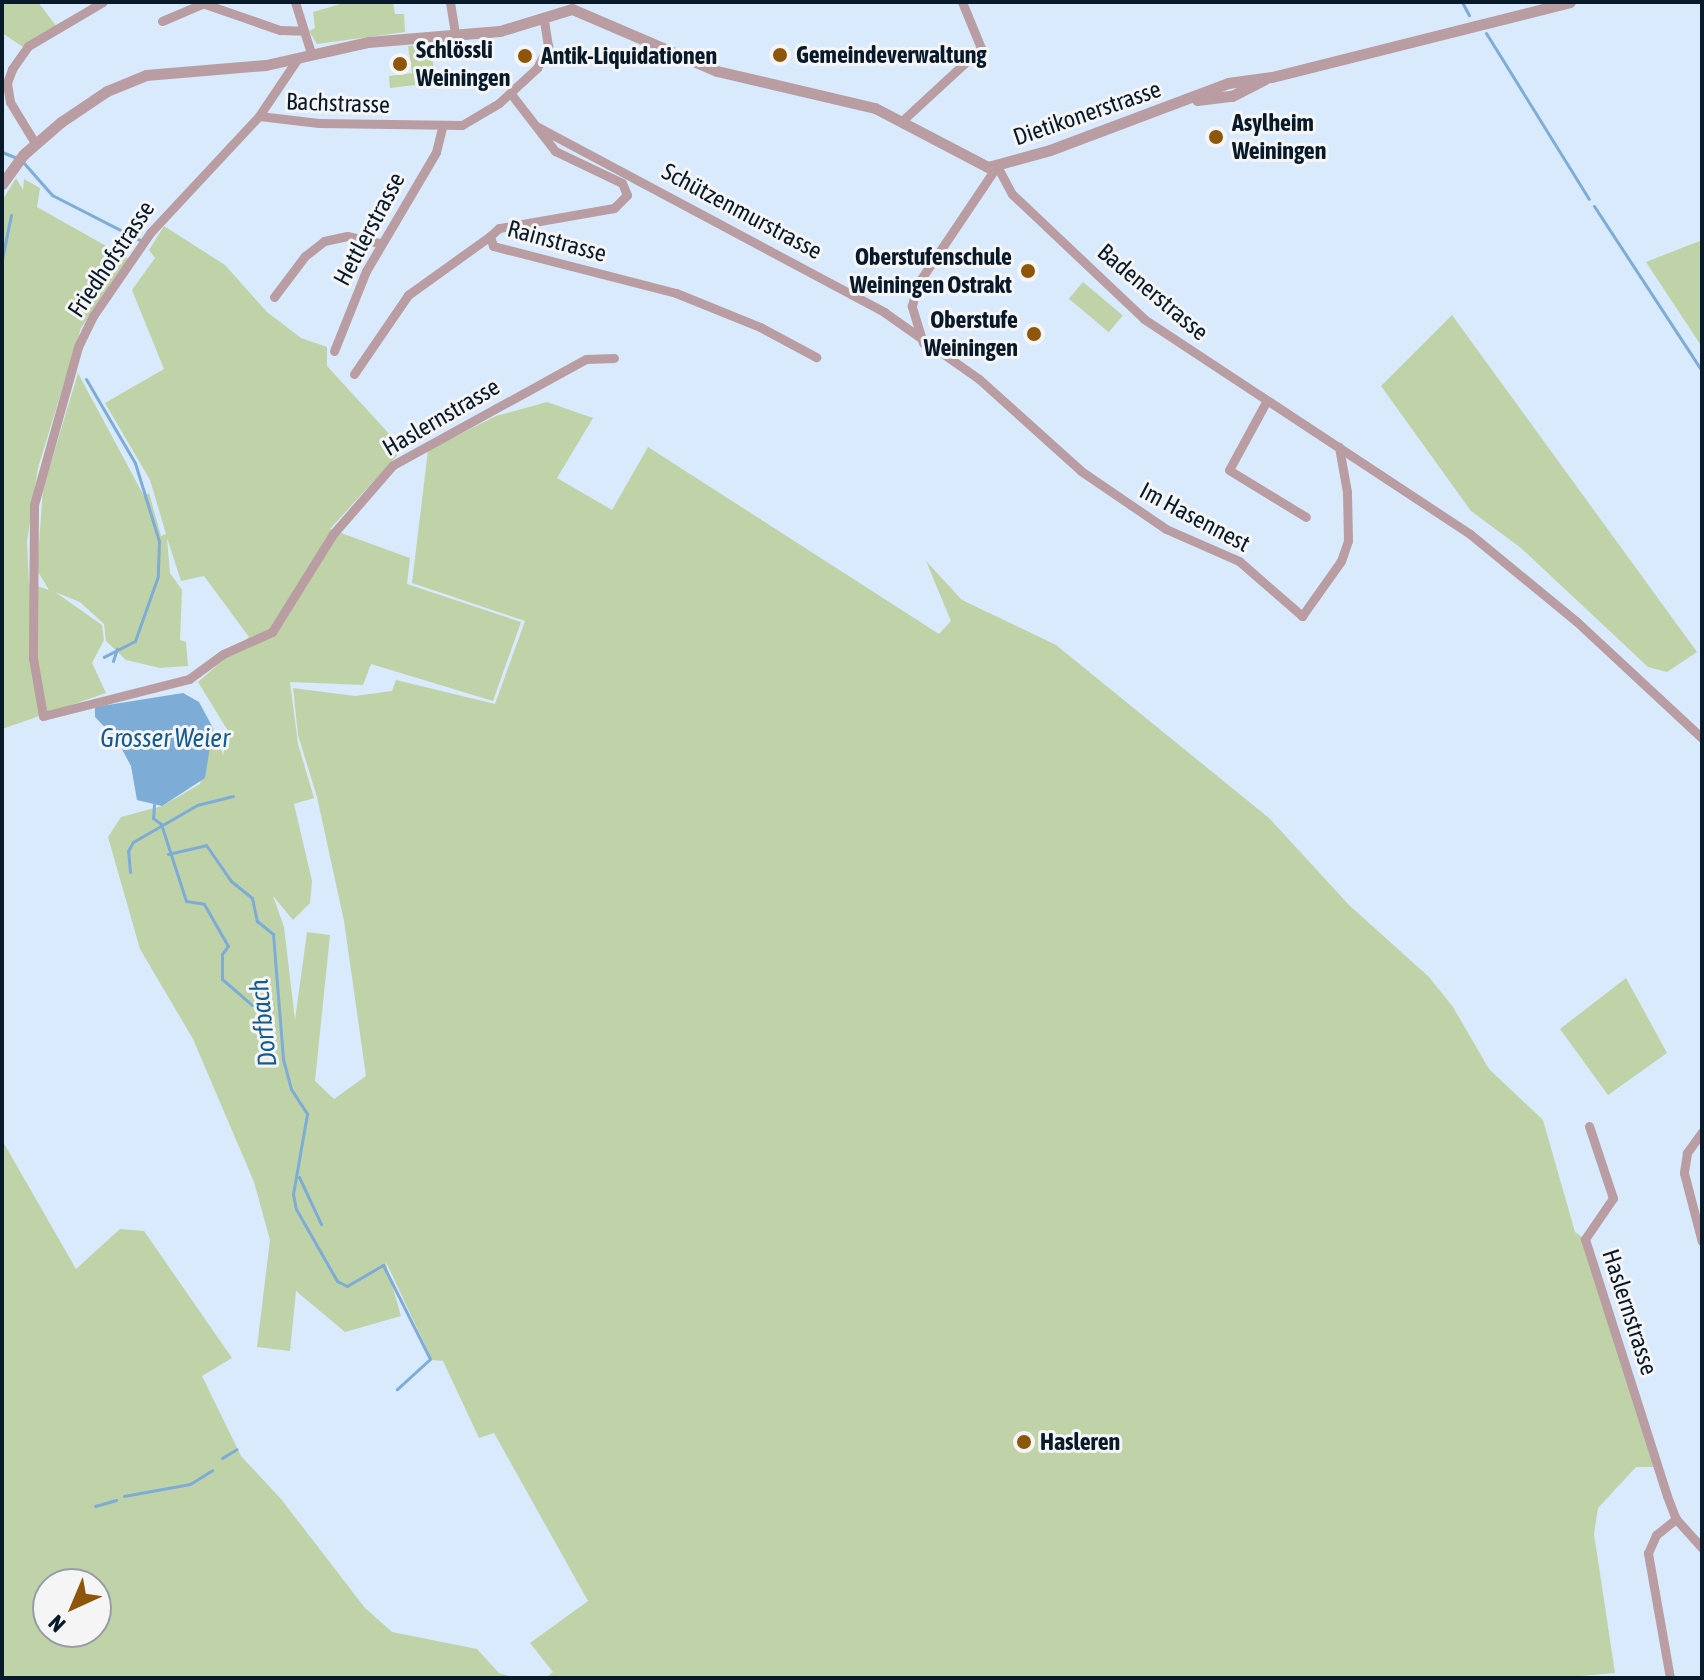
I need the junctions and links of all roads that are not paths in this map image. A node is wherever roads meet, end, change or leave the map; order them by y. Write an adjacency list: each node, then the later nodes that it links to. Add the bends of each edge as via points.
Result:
1 (103, 2): 14 (street, via 28,46)
2 (295, 2): 10 (street)
3 (450, 2): 11 (street)
4 (962, 2): 17 (street, via 981,48)
5 (1570, 2): 21 (street, Dietikonerstrasse, via 1272,77 1228,83 1190,101)
6 (200, 3): 9 (street); 10 (street, via 280,30)
7 (572, 6): 8 (street); 17 (street, via 717,71 833,95)
8 (544, 20): 11 (street); 15 (street, Bachstrasse, via 546,55)
9 (162, 21)
10 (304, 31): 12 (street)
11 (455, 35): 12 (street)
12 (311, 53): 13 (street)
13 (298, 58): 16 (street, Friedhofstrasse); 20 (street, via 146,75 101,94)
14 (4, 82): 20 (street, via 15,114)
15 (511, 94): 18 (street, Rainstrasse); 19 (street, Bachstrasse, via 477,118)
16 (259, 116): 19 (street, Bachstrasse); 34 (street, Friedhofstrasse, via 158,222 93,316 78,347 34,505 33,658)
17 (903, 120): 21 (street, via 975,165)
18 (536, 126): 23 (street, Rainstrasse, via 565,159 622,183 625,201 614,208 511,225); 26 (street, Schützenmurstrasse, via 861,298)
19 (442, 128): 24 (street, Hettlerstrasse, via 436,152)
20 (35, 143): 22 (street)
21 (997, 166): 26 (street, via 917,285 912,306); 31 (street, Badenerstrasse, via 1012,194 1144,319)
22 (2, 184)
23 (490, 236): 28 (street, Rainstrasse, via 500,252 544,256 676,293 760,327); 30 (street, via 408,295)
24 (380, 243): 25 (street, via 347,236 324,241); 27 (street, Hettlerstrasse)
25 (274, 297)
26 (923, 343): 32 (street, Im Hasennest, via 979,379 1089,477 1166,529 1239,561 1302,616 1341,561 1348,541)
27 (334, 351)
28 (816, 357)
29 (614, 358): 34 (street, Haslernstrasse, via 586,359 393,465 325,544 283,623 272,632 223,654 189,679)
30 (354, 374)
31 (1266, 402): 32 (street, Badenerstrasse); 33 (street, via 1229,470)
32 (1339, 447): 35 (street, Badenerstrasse, via 1503,558)
33 (1306, 517)
34 (43, 716)
35 (1702, 738)
36 (1589, 1126): 39 (street, Haslernstrasse, via 1613,1198 1585,1239)
37 (1702, 1132): 38 (street, via 1687,1153 1684,1173)
38 (1702, 1242)
39 (1676, 1519): 40 (street); 41 (street, via 1656,1535 1648,1553)
40 (1702, 1548)
41 (1670, 1678)

